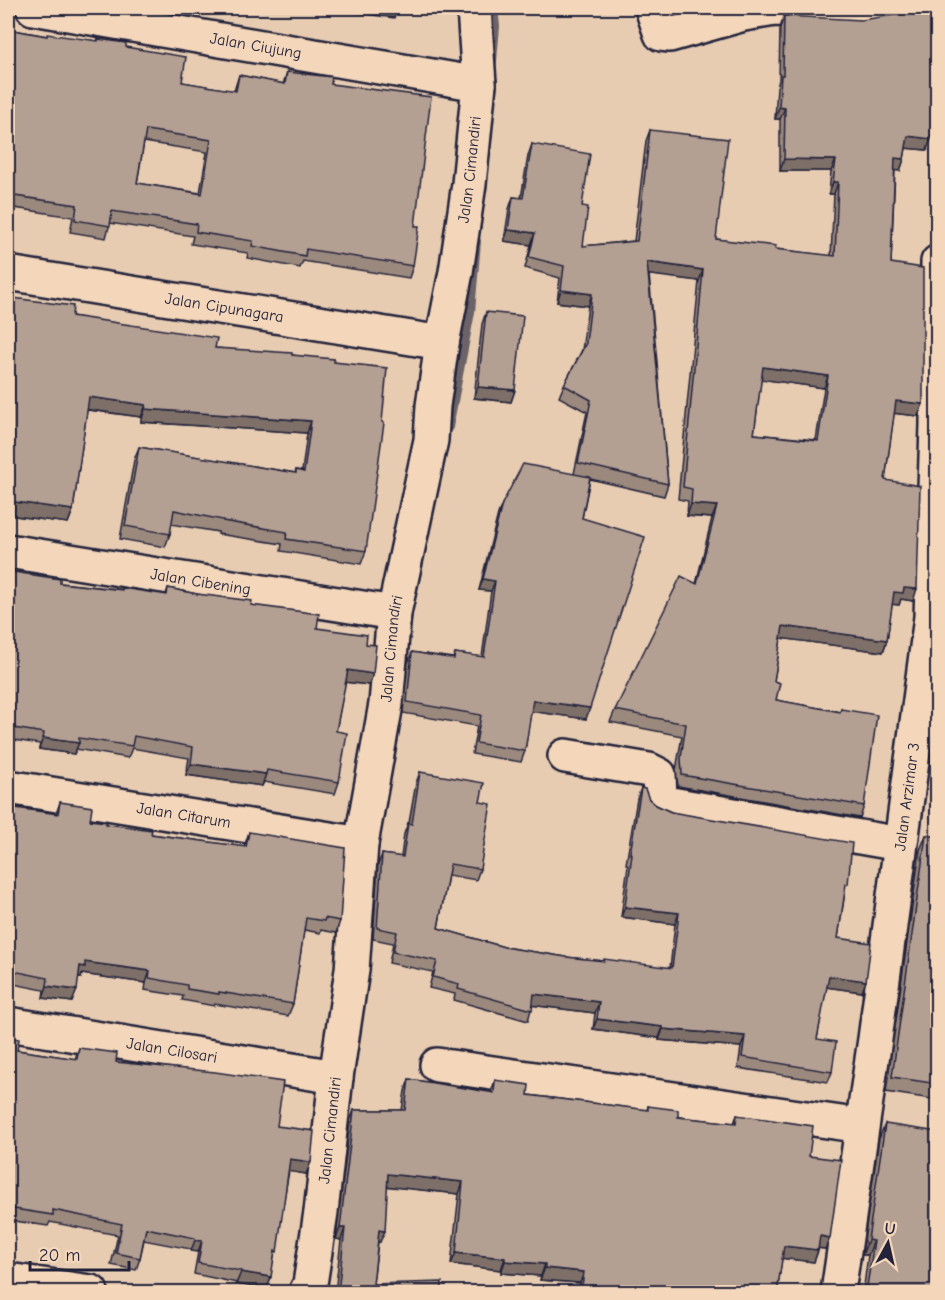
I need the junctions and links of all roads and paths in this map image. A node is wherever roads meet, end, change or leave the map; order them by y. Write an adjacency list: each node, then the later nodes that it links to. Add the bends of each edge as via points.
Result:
1 (33, 8): 5 (street, Jalan Ciujung)
2 (474, 8): 5 (street, Jalan Cimandiri)
3 (652, 8): 4 (street, via 661,33 670,35 775,9 858,13)
4 (891, 8)
5 (479, 84): 8 (street, Jalan Cimandiri, via 467,195)
6 (938, 262): 9 (street, Jalan Arzimar 3)
7 (8, 273): 8 (street, Jalan Cipunagara)
8 (442, 343): 11 (street, Jalan Cimandiri, via 431,440)
9 (937, 425): 15 (street, Jalan Arzimar 3, via 931,617)
10 (8, 551): 11 (street, Jalan Cibening)
11 (394, 613): 14 (street, Jalan Cimandiri, via 386,704)
12 (565, 756): 15 (street, via 649,770 659,775 660,799 671,804)
13 (8, 787): 14 (street, Jalan Citarum)
14 (361, 844): 18 (street, Jalan Cimandiri, via 352,970)
15 (900, 844): 19 (street, Jalan Arzimar 3)
16 (8, 1024): 18 (street, Jalan Cilosari)
17 (437, 1065): 19 (street)
18 (336, 1077): 22 (street, Jalan Cimandiri, via 321,1212)
19 (862, 1126): 23 (street, Jalan Arzimar 3)
20 (8, 1280): 21 (street)
21 (92, 1293)
22 (306, 1293)
23 (838, 1293)

